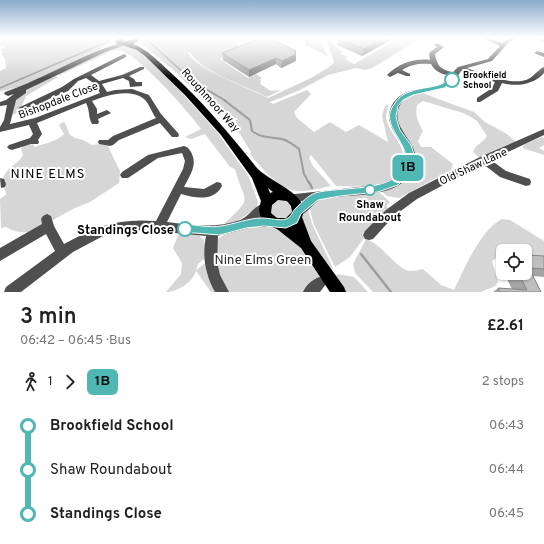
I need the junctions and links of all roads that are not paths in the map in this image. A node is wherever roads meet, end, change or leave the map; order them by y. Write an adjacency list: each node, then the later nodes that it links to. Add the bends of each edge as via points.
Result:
1 (102, 52): 24 (street)
2 (147, 52): 40 (main road, Roughmoor Way, via 224,133)
3 (434, 52): 9 (street)
4 (497, 52): 13 (street, via 490,60)
5 (536, 53): 6 (street)
6 (544, 55)
7 (124, 56): 10 (street)
8 (98, 57): 10 (street)
9 (432, 62): 14 (street, via 415,60); 17 (street, via 441,71)
10 (112, 63): 18 (street)
11 (542, 67): 20 (street, via 536,78 529,82 512,83)
12 (142, 68): 19 (street)
13 (460, 68): 17 (street); 20 (street)
14 (397, 70): 15 (street); 16 (street)
15 (390, 75)
16 (408, 75)
17 (455, 75): 45 (street, via 445,85 408,95 395,106 393,121 411,157 409,166 399,180 385,188)
18 (86, 76): 21 (street); 28 (street, via 49,95 39,104)
19 (124, 76): 21 (street); 22 (street, via 132,80)
20 (500, 80): 25 (street, via 495,89)
21 (99, 83): 23 (street)
22 (134, 85)
23 (104, 94): 26 (street, Bishopdale Close); 31 (street, Bishopdale Close, via 128,91 142,94 149,99)
24 (6, 97): 27 (street); 29 (street)
25 (479, 97)
26 (88, 100): 30 (street, via 93,108 94,120); 32 (street, Bishopdale Close)
27 (0, 105): 29 (street)
28 (22, 108)
29 (9, 111): 33 (street, via 10,117)
30 (108, 113)
31 (161, 119): 35 (street, Bishopdale Close); 37 (street, via 106,142)
32 (32, 122): 33 (street, Bishopdale Close); 36 (street, via 38,134 34,141)
33 (2, 130)
34 (544, 132): 38 (street, Old Shaw Lane)
35 (171, 134)
36 (12, 147)
37 (116, 150)
38 (483, 160): 41 (street, via 503,174); 52 (street, Old Shaw Lane, via 404,202)
39 (125, 176): 43 (street, via 152,157 182,146 190,164)
40 (257, 176): 44 (main road, Roughmoor Way); 46 (main road, Roughmoor Way)
41 (527, 183)
42 (217, 186): 43 (street, via 214,190 201,195)
43 (178, 189): 50 (street)
44 (289, 197): 45 (street); 46 (main road, via 278,195 270,198); 47 (main road, Roughmoor Way, via 297,205)
45 (316, 197): 47 (street)
46 (265, 204): 48 (street); 49 (main road, Roughmoor Way, via 266,217)
47 (297, 214): 49 (main road, via 290,222); 53 (main road, Roughmoor Way)
48 (246, 223): 49 (street); 51 (street)
49 (276, 223): 53 (main road, Roughmoor Way)
50 (159, 226): 51 (street); 54 (street, via 119,226)
51 (213, 231): 57 (street, via 210,259 214,277)
52 (369, 235)
53 (306, 245): 58 (main road, Roughmoor Way)
54 (62, 252): 55 (street, via 48,223); 56 (street)
55 (0, 255)
56 (11, 292)
57 (222, 292)
58 (339, 292)

